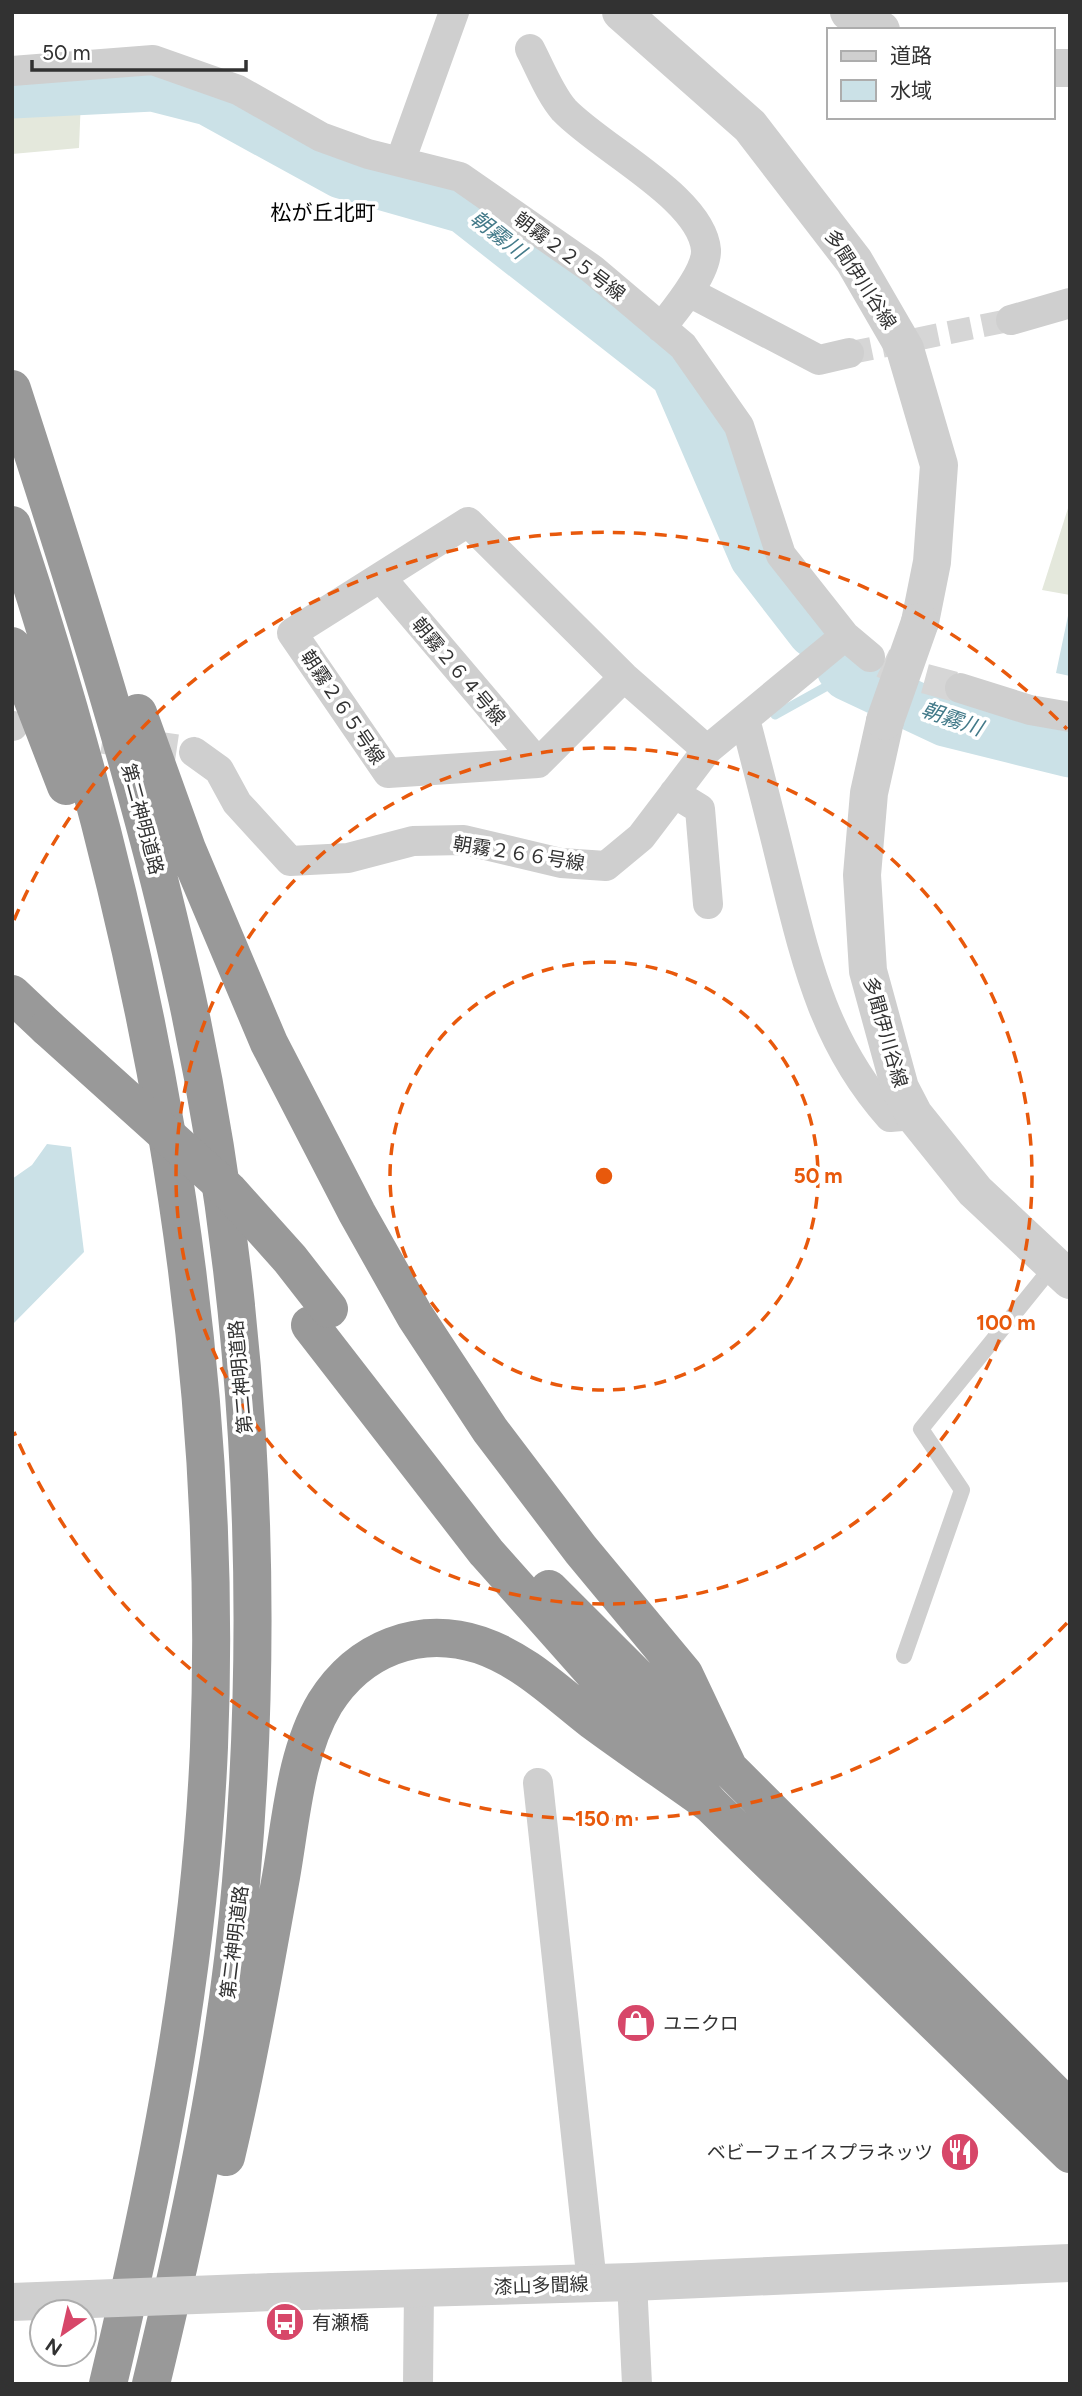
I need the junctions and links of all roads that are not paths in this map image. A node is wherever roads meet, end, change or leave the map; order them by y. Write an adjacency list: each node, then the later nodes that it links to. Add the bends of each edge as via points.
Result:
1 (454, 12): 7 (street)
2 (621, 12): 32 (street, 多聞伊川谷線, bridge, via 750,125 854,261 905,349 939,465 932,562 920,622 885,721 869,793 862,875 868,971 900,1087)
3 (849, 12): 4 (street)
4 (877, 28)
5 (530, 49): 8 (street, via 563,108 602,144 684,205 702,230 706,253)
6 (12, 71): 7 (street, 朝霧２２５号線, via 153,61 239,90 321,137)
7 (400, 162): 11 (street, 朝霧２２５号線, via 460,177 592,269)
8 (689, 292): 11 (street); 12 (street, via 819,360)
9 (1070, 303): 10 (street)
10 (1012, 320)
11 (661, 328): 17 (street, 朝霧２２５号線, via 683,346 739,426 781,555)
12 (849, 353)
13 (12, 365): 36 (highway, via 187,849 269,1043 415,1316 490,1430 684,1675)
14 (12, 389): 47 (highway, 第二神明道路, via 82,606 158,874 188,1002 209,1119 240,1364 253,1613 251,1750 241,1885 204,2146)
15 (12, 525): 31 (highway, via 114,870)
16 (381, 578): 20 (street, 朝霧２６５号線, via 468,522); 26 (street, 朝霧２６４号線); 26 (street, 朝霧２６５号線, via 292,633 388,774)
17 (845, 636): 19 (street, 朝霧２２５号線); 23 (street, 朝霧２６６号線)
18 (12, 646): 31 (highway, via 79,824)
19 (870, 657)
20 (624, 677): 24 (street, 朝霧２６５号線); 26 (street)
21 (960, 688): 22 (street)
22 (1070, 717)
23 (745, 719): 24 (street, 朝霧２６６号線); 32 (street, via 810,978 836,1038 872,1097 890,1117)
24 (707, 750): 27 (street, 朝霧２６６号線)
25 (194, 752): 27 (street, 朝霧２６６号線, via 219,770 237,803 290,861 348,858 413,841 464,840 561,863 606,866 641,837)
26 (538, 763)
27 (674, 793): 28 (street, via 700,808)
28 (708, 904)
29 (12, 995): 30 (highway)
30 (31, 1034): 34 (highway, via 212,1208 271,1274)
31 (158, 1089): 46 (highway, via 183,1229 206,1480 209,1745 199,1879 162,2140)
32 (914, 1115): 33 (street, 多聞伊川谷線, via 975,1191)
33 (1064, 1266): 35 (lane, via 921,1429 962,1490)
34 (320, 1317): 36 (highway, via 561,1603); 38 (highway, via 486,1552)
35 (904, 1656)
36 (729, 1769): 39 (highway)
37 (538, 1783): 43 (street)
38 (710, 1804): 40 (highway); 48 (highway, via 534,1674 481,1646 457,1639 407,1640 359,1664 340,1682 324,1705 302,1762 240,2097)
39 (1070, 2109)
40 (1070, 2154)
41 (1070, 2263): 42 (street, 漆山多聞線)
42 (632, 2282): 43 (street, 漆山多聞線); 50 (street)
43 (592, 2283): 44 (street, 漆山多聞線)
44 (419, 2290): 45 (street, 漆山多聞線, bridge); 49 (street)
45 (12, 2302)
46 (108, 2384)
47 (151, 2384)
48 (168, 2384)
49 (418, 2384)
50 (637, 2384)

